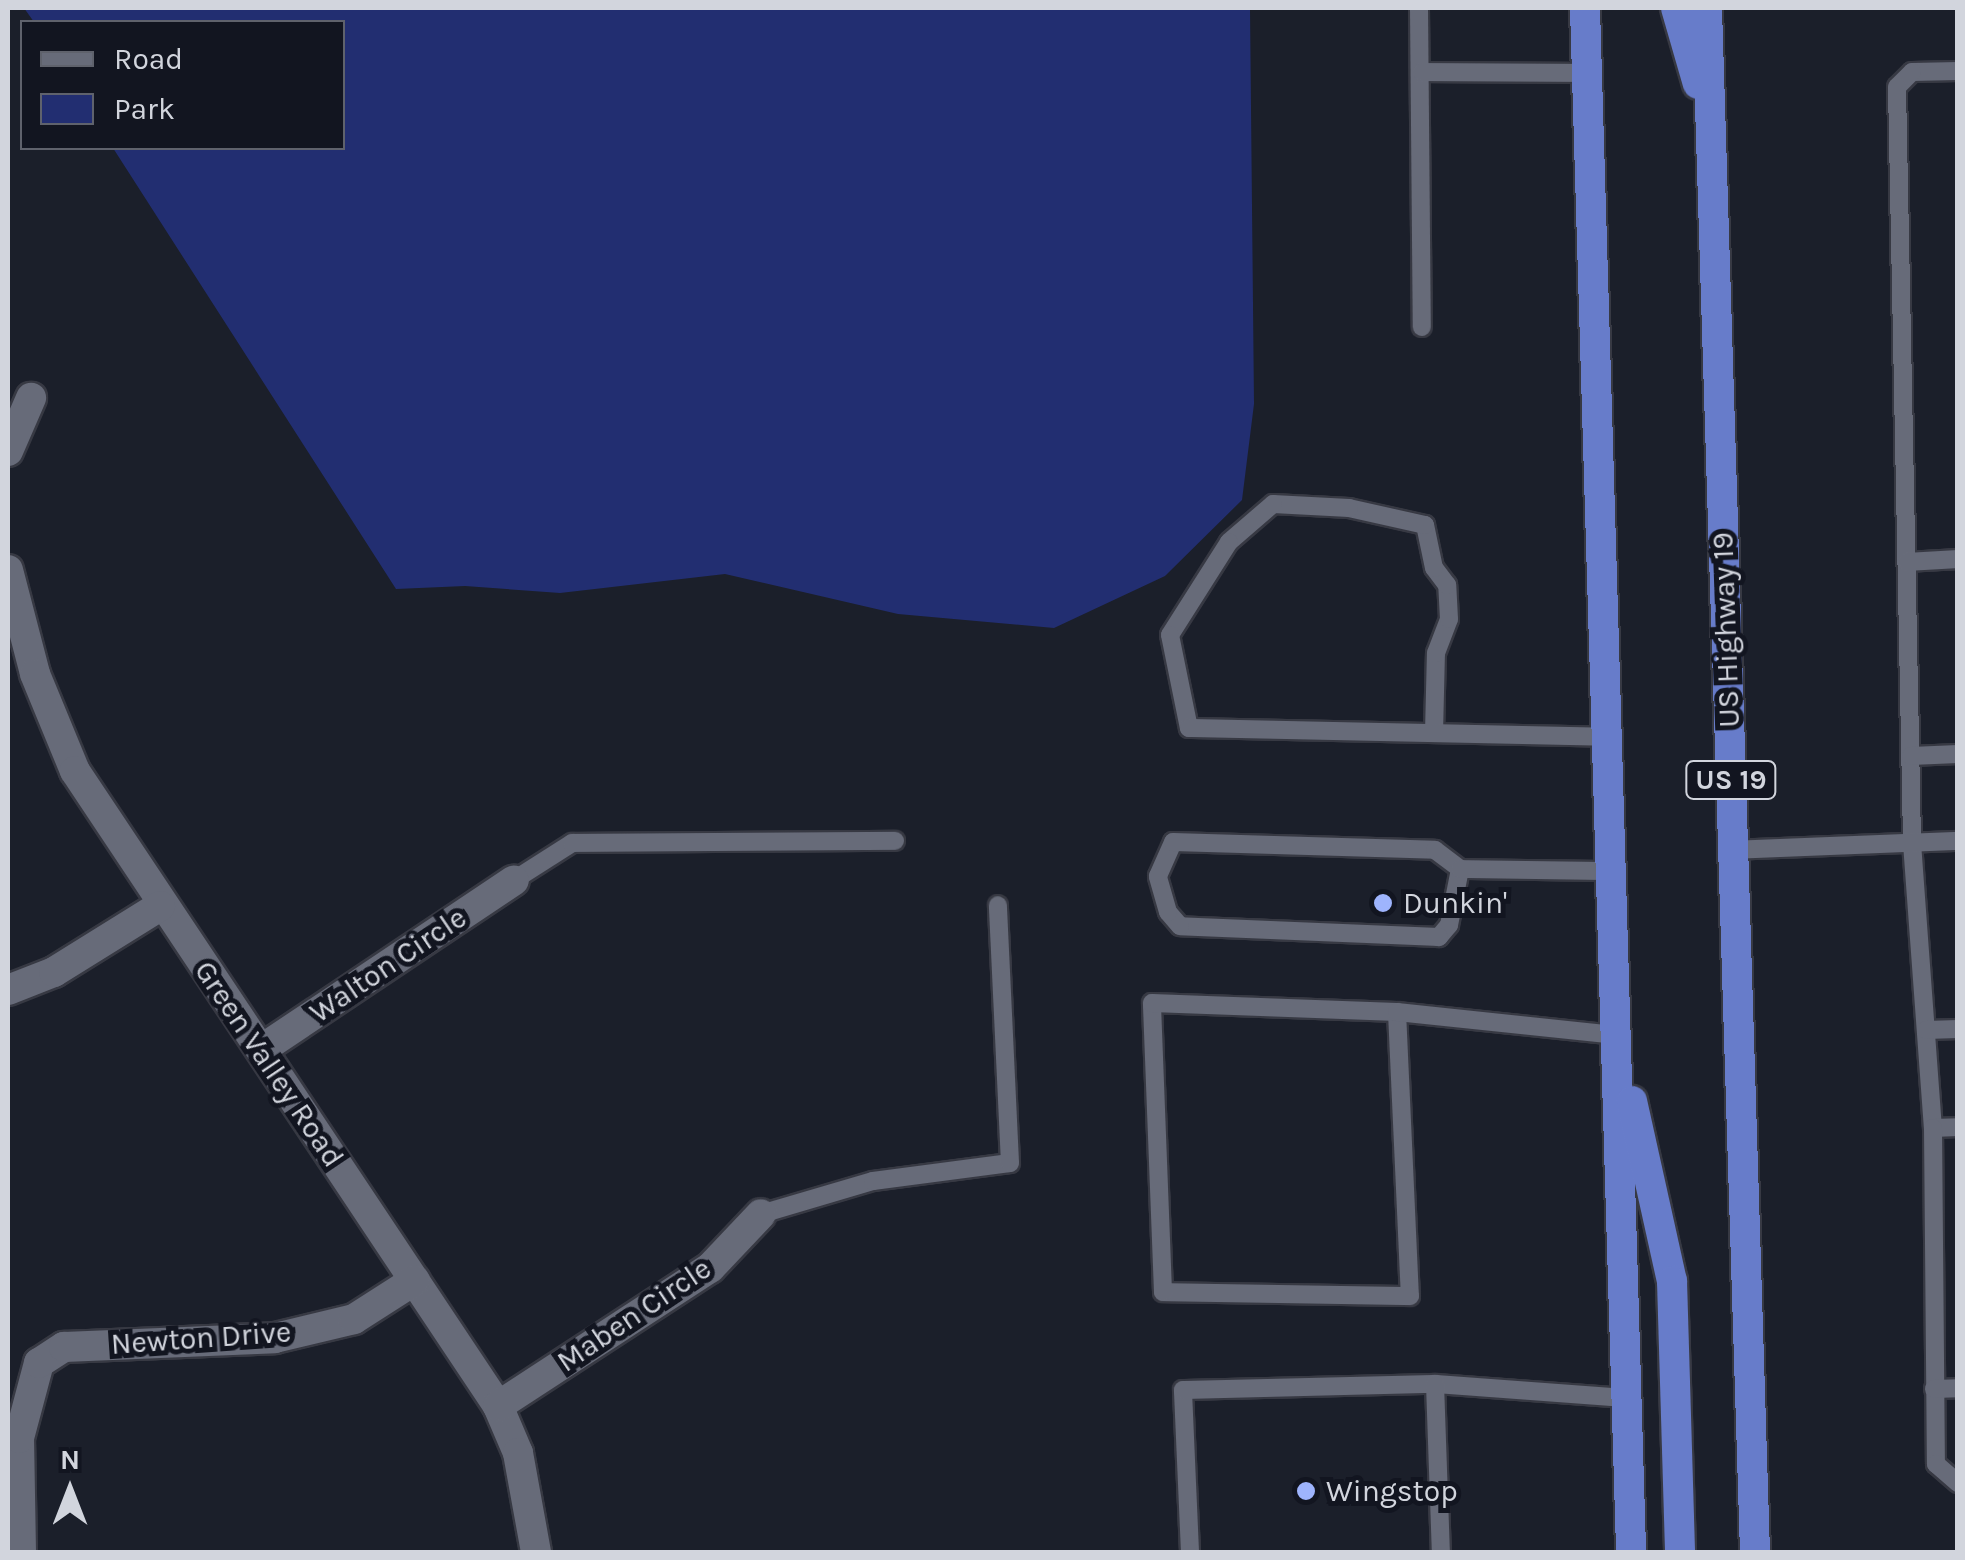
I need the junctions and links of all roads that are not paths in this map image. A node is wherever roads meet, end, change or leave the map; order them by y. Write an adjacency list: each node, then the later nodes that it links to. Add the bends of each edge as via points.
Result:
1 (1419, 8): 6 (lane)
2 (1586, 8): 7 (highway)
3 (1676, 8): 8 (highway)
4 (1707, 8): 8 (highway, US Highway 19 / US 19)
5 (1958, 71): 13 (lane, via 1912,72 1897,87)
6 (1422, 72): 7 (lane); 9 (lane)
7 (1588, 73): 16 (highway)
8 (1712, 130): 22 (highway, US Highway 19 / US 19)
9 (1422, 327)
10 (31, 398): 11 (street)
11 (8, 451)
12 (1958, 560): 13 (lane)
13 (1906, 562): 18 (lane)
14 (8, 570): 27 (street, Green Valley Road, via 35,674 75,771)
15 (1434, 733): 15 (lane, via 1188,728 1170,635 1229,542 1273,504 1349,508 1425,525 1434,568 1447,585 1449,619 1436,653); 16 (lane)
16 (1608, 737): 24 (highway)
17 (1958, 754): 18 (lane)
18 (1911, 756): 21 (lane)
19 (896, 841): 25 (lane, via 572,844)
20 (1958, 841): 21 (lane)
21 (1912, 844): 22 (lane); 31 (lane)
22 (1733, 850): 50 (highway, US Highway 19 / US 19)
23 (1460, 869): 23 (lane, via 1435,850 1173,842 1158,876 1168,912 1180,926 1439,937 1449,925); 24 (lane)
24 (1612, 871): 32 (highway)
25 (514, 880): 33 (street, Walton Circle)
26 (998, 905): 36 (lane, via 1010,1163 873,1181)
27 (160, 906): 28 (street, via 54,972); 33 (street, Green Valley Road)
28 (8, 990)
29 (1397, 1012): 29 (lane, via 1152,1002 1164,1292 1410,1296); 32 (lane)
30 (1958, 1029): 31 (lane)
31 (1926, 1030): 35 (lane)
32 (1616, 1035): 41 (highway); 49 (highway, via 1672,1281)
33 (262, 1049): 37 (street, Green Valley Road)
34 (1958, 1127): 35 (lane)
35 (1933, 1128): 40 (lane)
36 (761, 1214): 42 (street, Maben Circle, via 710,1268)
37 (414, 1280): 42 (street, Green Valley Road); 44 (street, Newton Drive, via 354,1319 276,1338 64,1348 40,1363 20,1438)
38 (1435, 1384): 41 (lane); 46 (lane, via 1183,1390); 47 (lane)
39 (1958, 1388): 40 (lane)
40 (1934, 1389): 43 (lane, via 1936,1464)
41 (1626, 1398): 48 (highway)
42 (498, 1406): 45 (street, Green Valley Road, via 518,1453)
43 (1958, 1483)
44 (21, 1552)
45 (536, 1552)
46 (1190, 1552)
47 (1441, 1552)
48 (1632, 1552)
49 (1680, 1552)
50 (1756, 1552)

